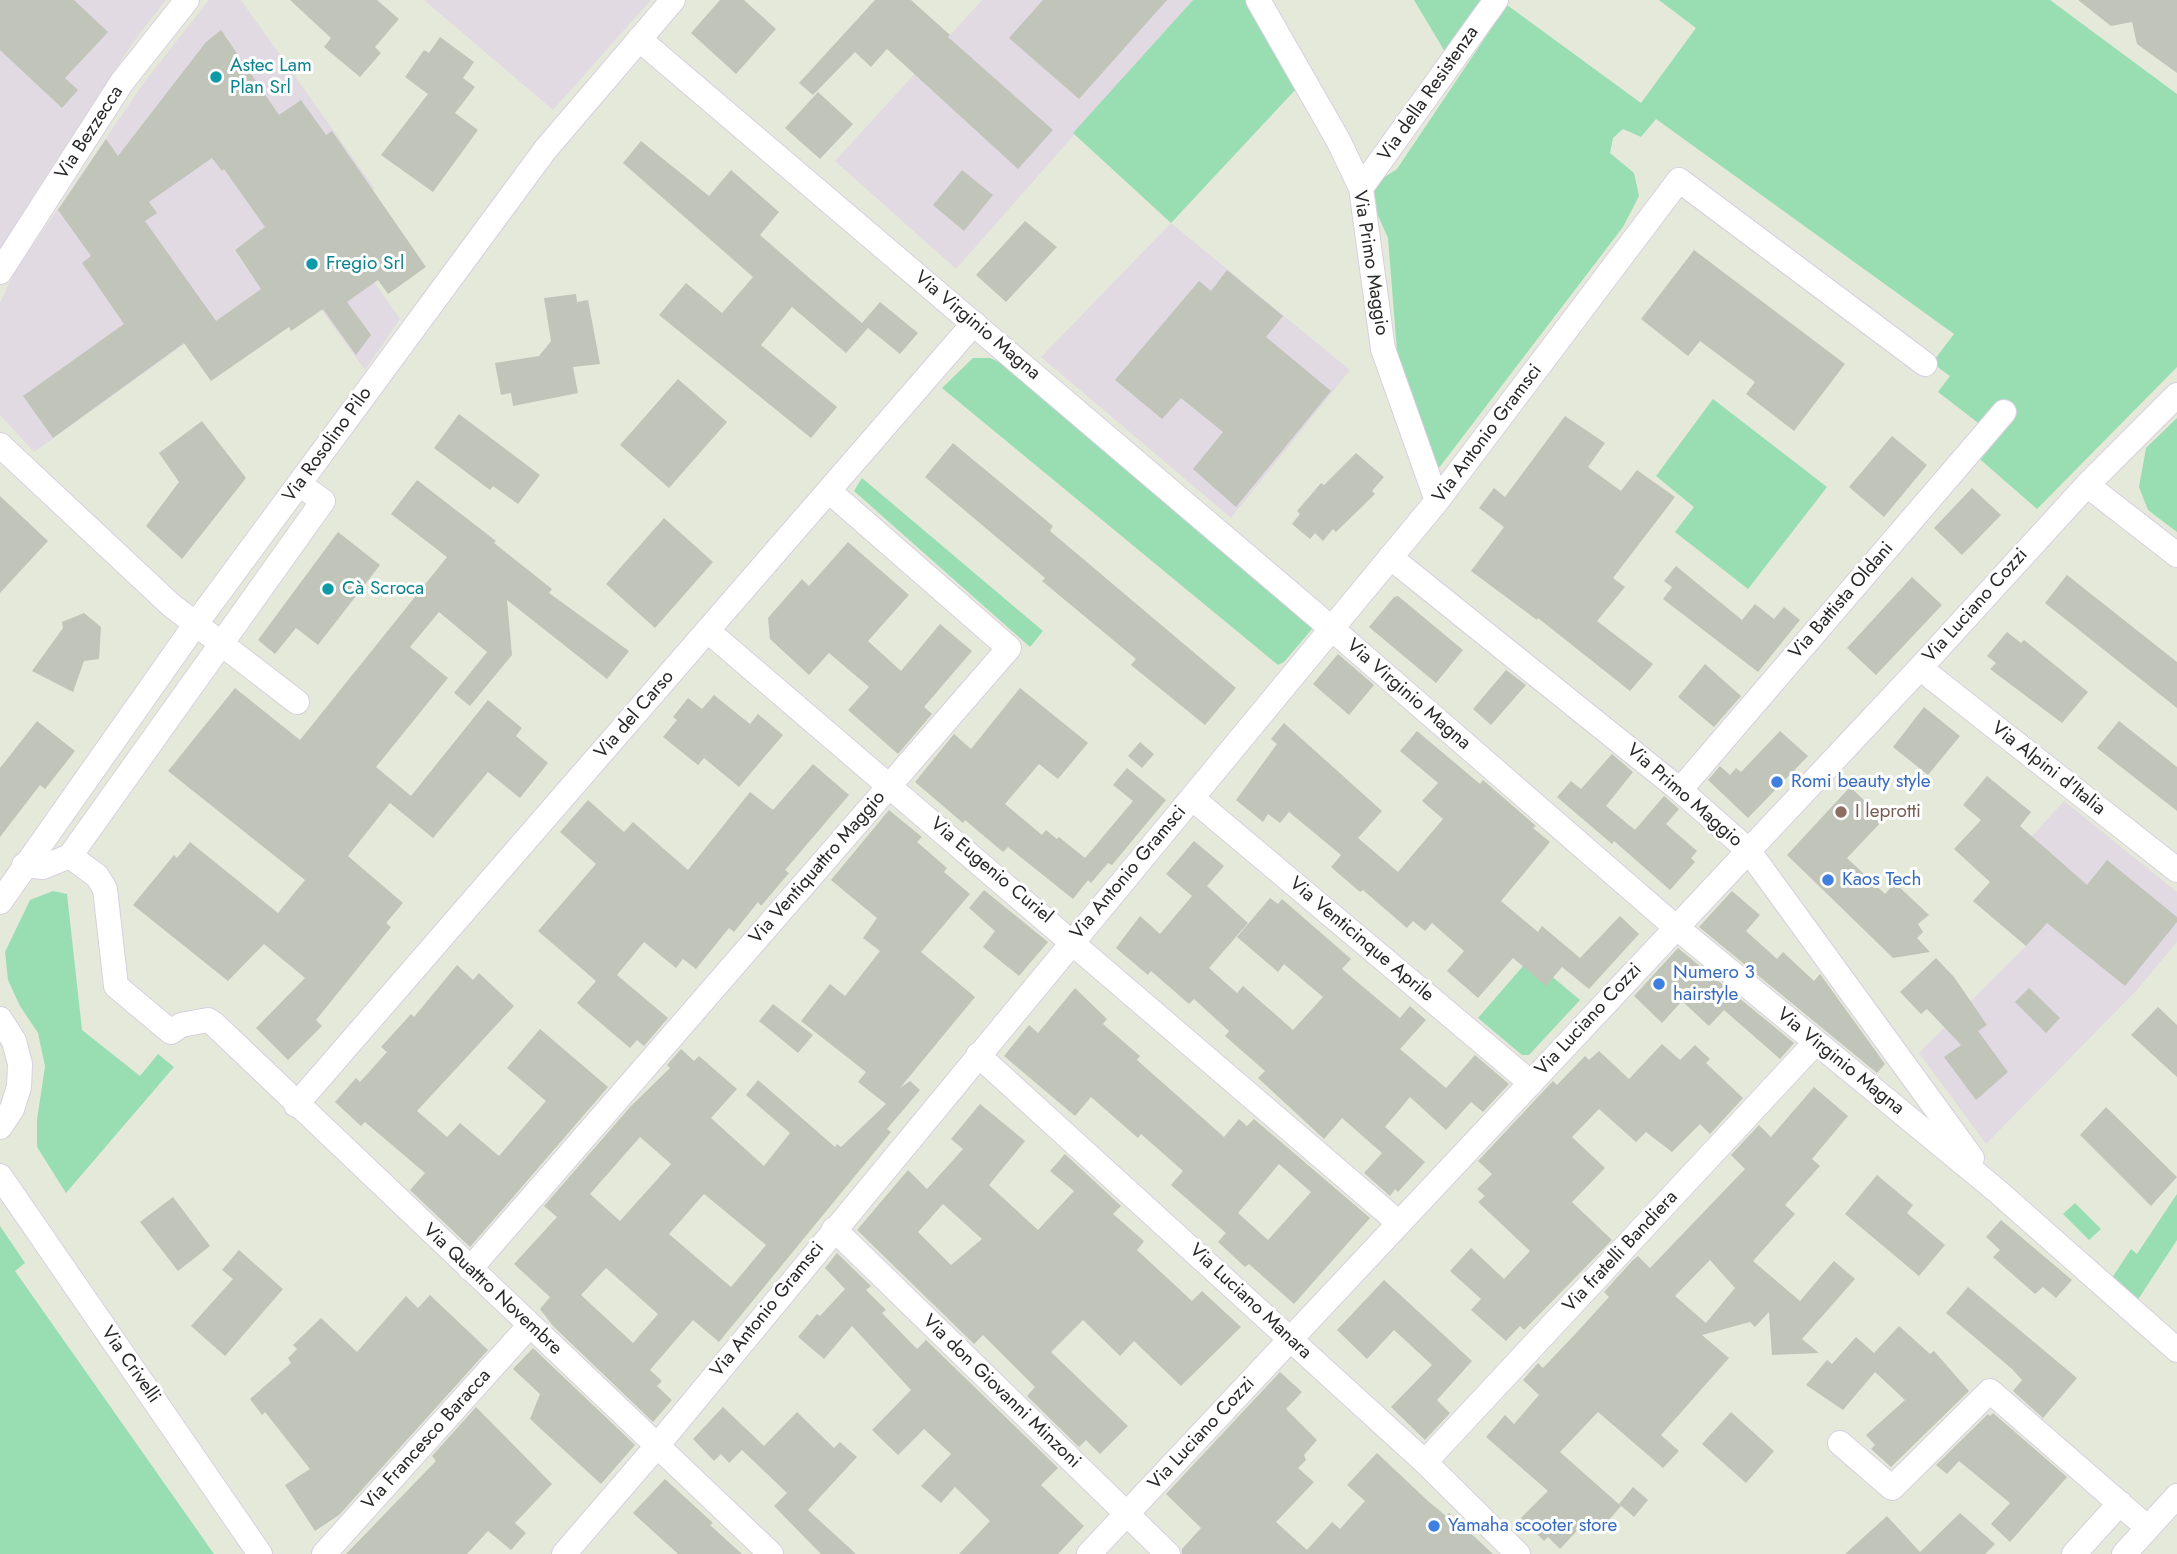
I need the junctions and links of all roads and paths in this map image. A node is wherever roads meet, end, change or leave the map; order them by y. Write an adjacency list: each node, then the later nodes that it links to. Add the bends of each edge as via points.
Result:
1 (187, 0): 7 (street, Via Bezzecca, via 122,82)
2 (673, 0): 5 (street, Via Rosolino Pilo)
3 (1258, 0): 6 (street, Via Primo Maggio, via 1339,140)
4 (1496, 0): 6 (street, Via della Resistenza)
5 (639, 39): 8 (street, Via Virginio Magna); 13 (street, Via Rosolino Pilo, via 545,150)
6 (1361, 188): 16 (street, Via Primo Maggio, via 1384,349)
7 (0, 272)
8 (974, 323): 15 (street, Via del Carso); 20 (street, Via Virginio Magna)
9 (1925, 364): 16 (street, Via Antonio Gramsci, via 1679,180)
10 (2177, 395): 14 (street, Via Luciano Cozzi)
11 (2004, 412): 26 (street, Via Battista Oldani)
12 (0, 445): 19 (street)
13 (299, 484): 19 (street, Via Rosolino Pilo); 22 (street, via 323,501)
14 (2087, 485): 17 (street); 23 (street, Via Luciano Cozzi)
15 (829, 491): 21 (street, Via del Carso); 25 (street, Via Ventiquattro Maggio, via 1009,648)
16 (1437, 501): 18 (street, Via Antonio Gramsci)
17 (2177, 555)
18 (1390, 557): 20 (street, Via Antonio Gramsci); 26 (street, Via Primo Maggio)
19 (195, 625): 22 (street); 30 (street, Via Rosolino Pilo)
20 (1331, 628): 27 (street, Via Antonio Gramsci); 33 (street, Via Virginio Magna)
21 (708, 631): 25 (street, Via Eugenio Curiel); 39 (street, Via del Carso)
22 (221, 643): 24 (street); 29 (street)
23 (1920, 668): 28 (street, Via Luciano Cozzi); 31 (street, Via Alpini d'Italia)
24 (297, 702)
25 (889, 786): 34 (street, Via Eugenio Curiel); 45 (street, Via Ventiquattro Maggio)
26 (1681, 790): 28 (street, Via Primo Maggio)
27 (1192, 798): 34 (street, Via Antonio Gramsci); 38 (street, Via Venticinque Aprile)
28 (1748, 850): 33 (street, Via Luciano Cozzi); 42 (street, Via Primo Maggio)
29 (69, 856): 30 (street, via 43,867); 39 (street, Via Quattro Novembre, via 97,876 105,889 116,986 171,1032 181,1025 208,1020)
30 (24, 865): 32 (street, Via Rosolino Pilo)
31 (2177, 870)
32 (0, 902)
33 (1676, 928): 36 (street, Via Virginio Magna); 38 (street, Via Luciano Cozzi)
34 (1073, 941): 37 (street, Via Antonio Gramsci); 43 (street, Via Eugenio Curiel)
35 (0, 1019): 40 (street, via 14,1041 20,1064 12,1110)
36 (1816, 1042): 42 (street, Via Virginio Magna); 51 (street, Via fratelli Bandiera)
37 (978, 1055): 44 (street, Via Antonio Gramsci); 47 (street, Via Luciano Manara)
38 (1531, 1083): 43 (street, Via Luciano Cozzi)
39 (296, 1105): 45 (street, Via Quattro Novembre)
40 (0, 1127)
41 (0, 1176): 56 (street, Via Crivelli)
42 (1996, 1190): 48 (street, Via Virginio Magna)
43 (1399, 1223): 47 (street, Via Luciano Cozzi)
44 (834, 1229): 50 (street, Via Antonio Gramsci); 54 (street, Via don Giovanni Minzoni)
45 (470, 1269): 46 (street, Via Quattro Novembre)
46 (530, 1325): 50 (street, Via Quattro Novembre); 57 (street, Via Francesco Baracca)
47 (1291, 1339): 51 (street, Via Luciano Manara); 54 (street, Via Luciano Cozzi)
48 (2177, 1350)
49 (1840, 1443): 53 (street, via 1892,1488 1990,1391)
50 (657, 1446): 58 (street, Via Antonio Gramsci); 59 (street, Via Quattro Novembre)
51 (1425, 1462): 62 (street, Via Luciano Manara)
52 (2177, 1496): 55 (street)
53 (2120, 1503): 55 (street); 63 (street)
54 (1126, 1514): 60 (street, Via Luciano Cozzi); 61 (street, Via don Giovanni Minzoni)
55 (2148, 1528): 64 (street)
56 (260, 1554)
57 (324, 1554)
58 (564, 1554)
59 (771, 1554)
60 (1089, 1554)
61 (1168, 1554)
62 (1518, 1554)
63 (2074, 1554)
64 (2124, 1554)

